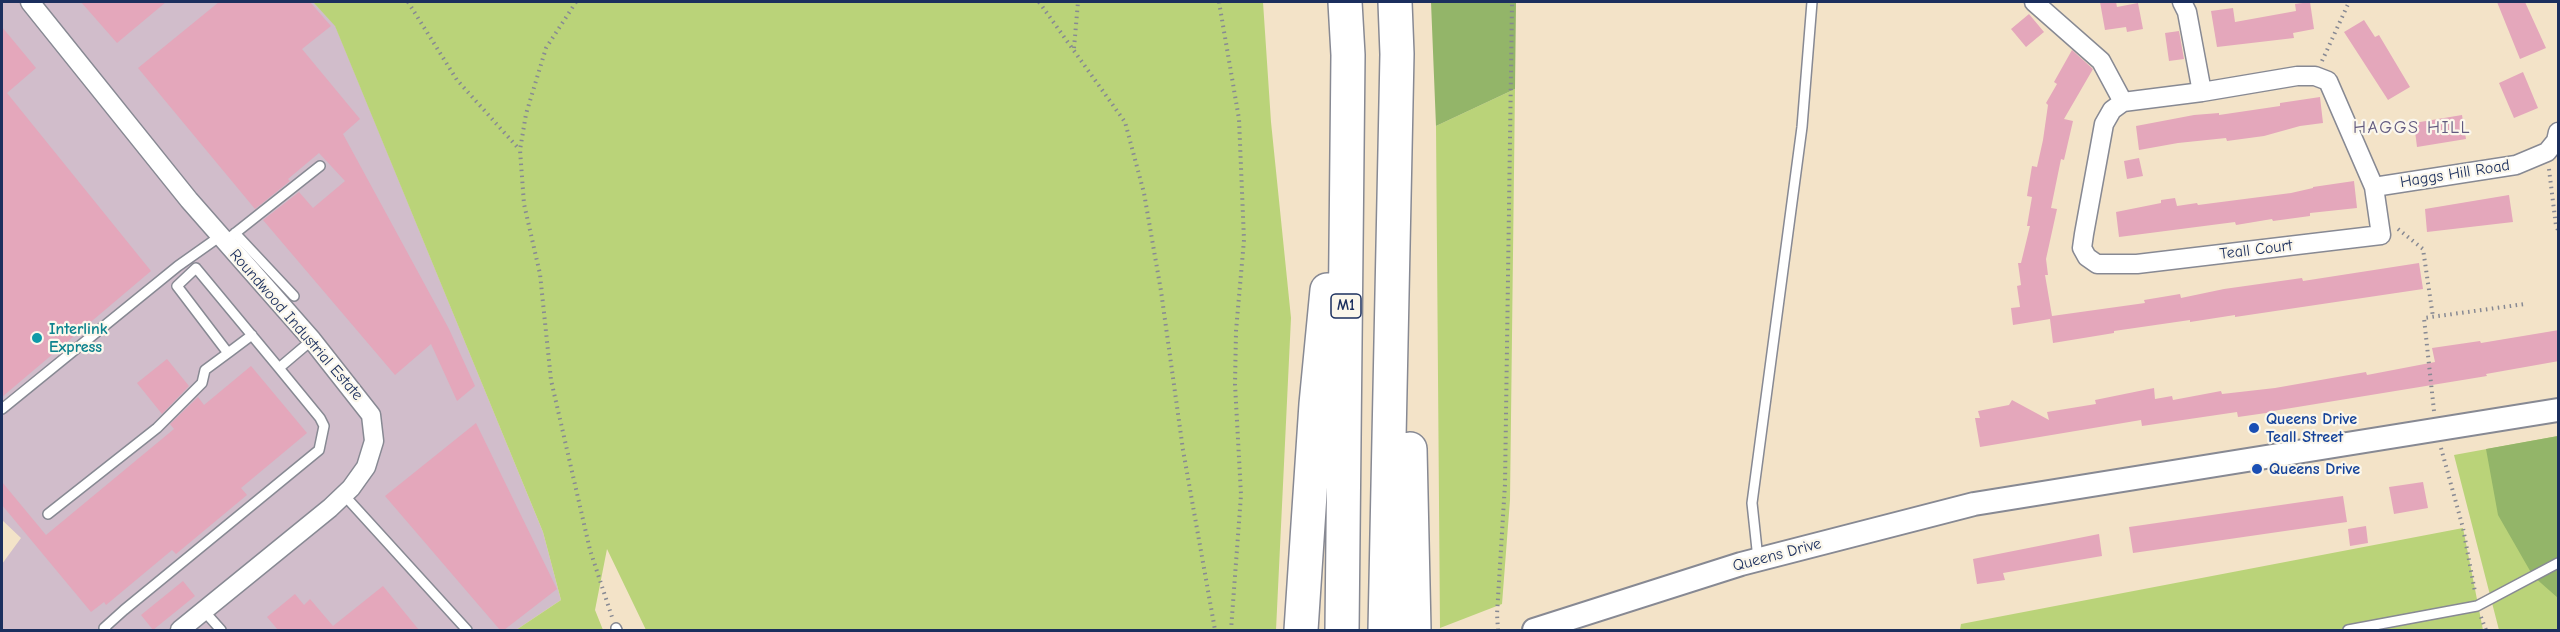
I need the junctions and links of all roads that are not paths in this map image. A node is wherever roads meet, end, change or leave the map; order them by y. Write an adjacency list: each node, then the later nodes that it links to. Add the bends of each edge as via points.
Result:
1 (30, 2): 13 (street, Roundwood Industrial Estate)
2 (1345, 2): 7 (highway, M1)
3 (1395, 2): 25 (highway)
4 (1812, 2): 23 (lane, via 1802,127 1752,503)
5 (2034, 2): 9 (street, via 2101,62)
6 (2182, 2): 8 (street)
7 (1348, 55): 27 (highway, via 1316,404); 28 (highway, M1)
8 (2202, 92): 9 (street); 12 (street, via 2297,76 2328,81)
9 (2123, 102): 12 (street, Teall Court, via 2112,110 2104,124 2084,234 2082,248 2097,264 2137,264 2381,235)
10 (2559, 132): 12 (street, Haggs Hill Road, via 2547,152 2516,165)
11 (320, 166): 13 (lane)
12 (2374, 187)
13 (226, 237): 14 (lane); 16 (street, Roundwood Industrial Estate); 19 (lane, via 178,266)
14 (294, 296)
15 (252, 335): 17 (lane); 17 (lane, via 196,268 177,286); 18 (lane)
16 (312, 340): 18 (lane); 21 (street, Roundwood Industrial Estate, via 371,415 374,441 366,467)
17 (228, 353): 22 (lane, via 205,370 202,383 157,428)
18 (279, 368): 29 (lane, via 324,426 319,450 124,610)
19 (2, 409)
20 (2559, 410): 23 (street, Queens Drive, via 1974,504)
21 (344, 495): 26 (street, Roundwood Industrial Estate); 32 (lane)
22 (48, 514)
23 (1758, 559): 35 (street, Queens Drive)
24 (2559, 563): 36 (lane, via 2477,606)
25 (1400, 592): 33 (highway); 34 (highway)
26 (204, 611): 30 (street, Roundwood Industrial Estate); 31 (lane)
27 (1302, 619)
28 (1343, 621)
29 (106, 630)
30 (180, 630)
31 (221, 630)
32 (467, 630)
33 (1385, 630)
34 (1414, 630)
35 (1534, 630)
36 (2348, 630)

